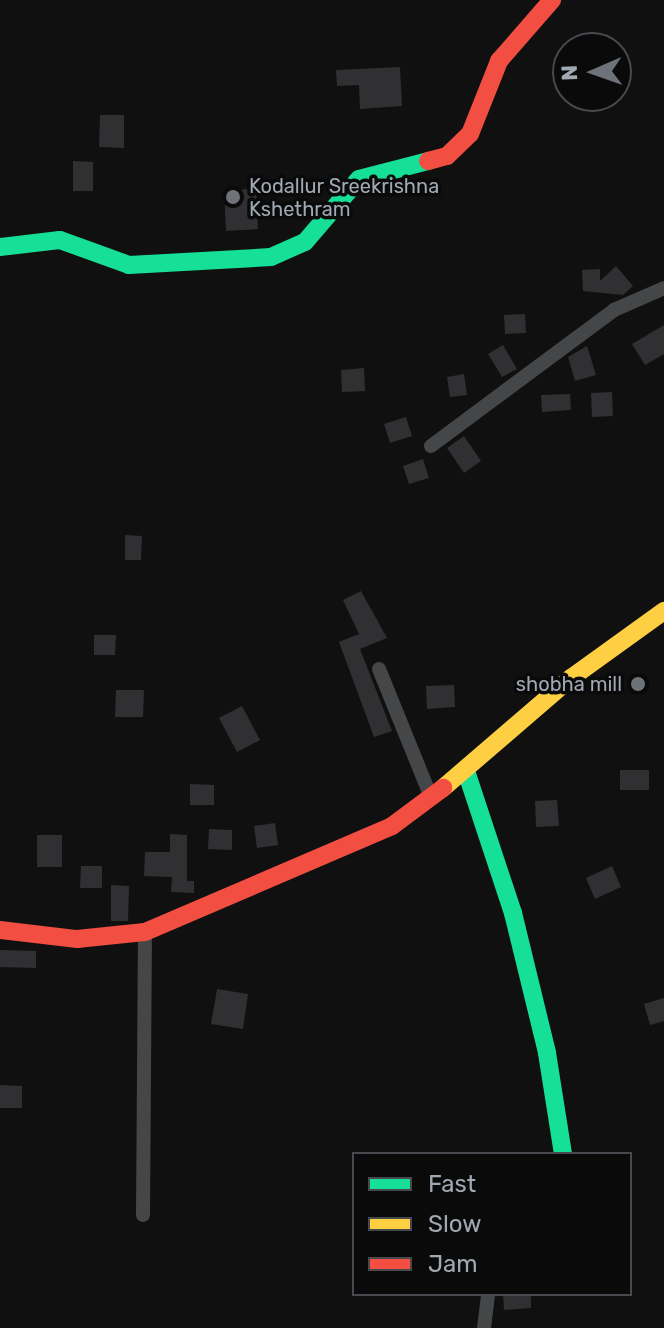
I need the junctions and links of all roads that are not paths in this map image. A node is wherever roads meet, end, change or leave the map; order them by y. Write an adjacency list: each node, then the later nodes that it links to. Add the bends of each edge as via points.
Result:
1 (552, 0): 2 (street, via 499,61 470,134 447,156 359,179 305,242 271,257 129,265 60,240)
2 (0, 247)
3 (664, 288): 4 (street, via 614,310)
4 (431, 446)
5 (664, 611): 7 (street, via 551,694)
6 (379, 669): 8 (street)
7 (466, 771): 8 (street); 11 (street, via 513,913 547,1053)
8 (431, 797): 10 (street, via 392,826)
9 (0, 930): 10 (street, via 77,939)
10 (145, 932): 12 (street)
11 (563, 1152)
12 (143, 1215)
13 (488, 1296): 14 (street)
14 (484, 1328)

